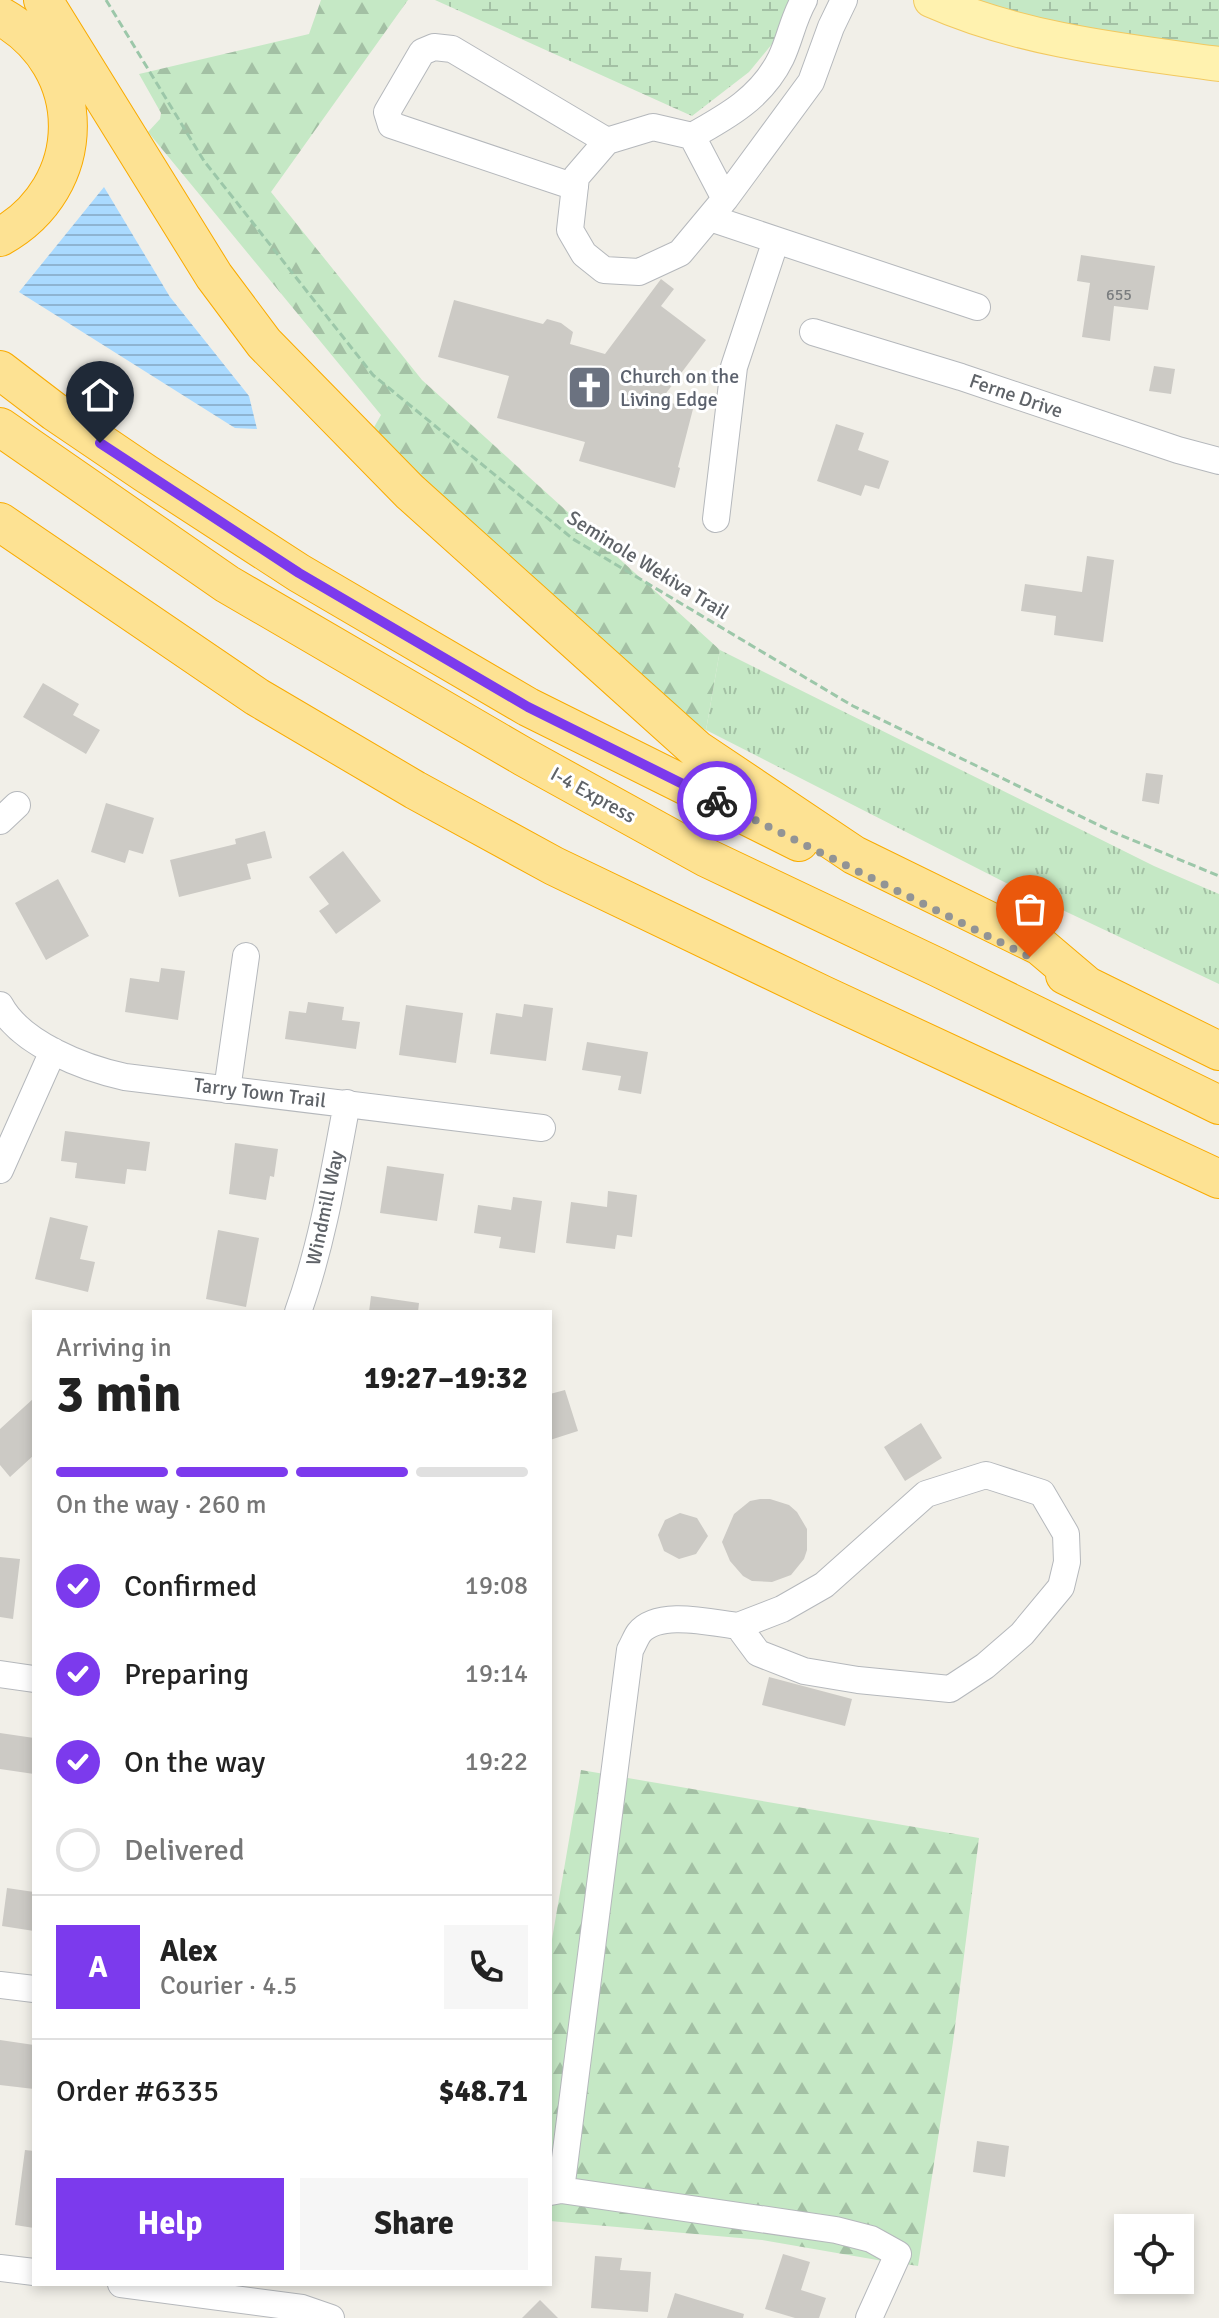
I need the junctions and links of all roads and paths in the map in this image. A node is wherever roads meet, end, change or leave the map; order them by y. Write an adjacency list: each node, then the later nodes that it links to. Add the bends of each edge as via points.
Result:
1 (43, 0): 23 (highway, via 230,298 264,343 410,492 696,749 854,855 1040,946)
2 (106, 0): 21 (path, Seminole Wekiva Trail, via 204,161 373,375 573,539 853,706 1113,832)
3 (804, 0): 8 (street, via 780,60 757,95)
4 (844, 0): 11 (street, via 811,82)
5 (931, 0): 7 (main road, via 1076,43)
6 (0, 16): 12 (highway, via 49,60 60,81 69,124 60,173 48,194 35,213)
7 (1219, 64)
8 (692, 136): 9 (street, via 653,127); 11 (street)
9 (607, 141): 10 (street, via 576,177); 10 (street, via 452,49 422,52 387,112 391,125)
10 (575, 187): 11 (street, via 570,230 584,254 604,270 639,272 680,253)
11 (717, 208): 13 (street)
12 (0, 237)
13 (776, 240): 14 (street); 19 (street, via 734,367)
14 (977, 307)
15 (813, 332): 18 (street, Ferne Drive)
16 (0, 370): 23 (highway, via 132,465 299,573 528,707)
17 (0, 427): 29 (highway, I-4 Express, via 227,584 524,757 707,858)
18 (1219, 461)
19 (716, 519)
20 (0, 522): 32 (highway, via 257,697 554,866)
21 (1219, 876)
22 (246, 956): 27 (street)
23 (1086, 985): 26 (highway)
24 (0, 1005): 25 (street, Tarry Town Trail, via 6,1017)
25 (53, 1051): 27 (street, Tarry Town Trail, via 91,1069 125,1077); 31 (street)
26 (1219, 1051)
27 (227, 1090): 28 (street, Tarry Town Trail)
28 (347, 1103): 30 (street, Tarry Town Trail); 33 (street, Windmill Way, via 328,1204)
29 (1219, 1105)
30 (542, 1128)
31 (0, 1170)
32 (1219, 1179)
33 (299, 1310)
34 (738, 1626): 34 (street, via 758,1653 804,1671 950,1689 1022,1634 1061,1587 1066,1534 1042,1493 986,1475 926,1494 824,1585); 39 (street, via 652,1622 630,1650)
35 (0, 1674): 36 (street)
36 (32, 1679)
37 (0, 1985): 38 (street)
38 (32, 1989)
39 (556, 2191): 44 (street, via 871,2239 898,2254)
40 (0, 2268): 41 (street)
41 (32, 2272)
42 (136, 2286): 43 (street, via 302,2308)
43 (331, 2318)
44 (869, 2318)

